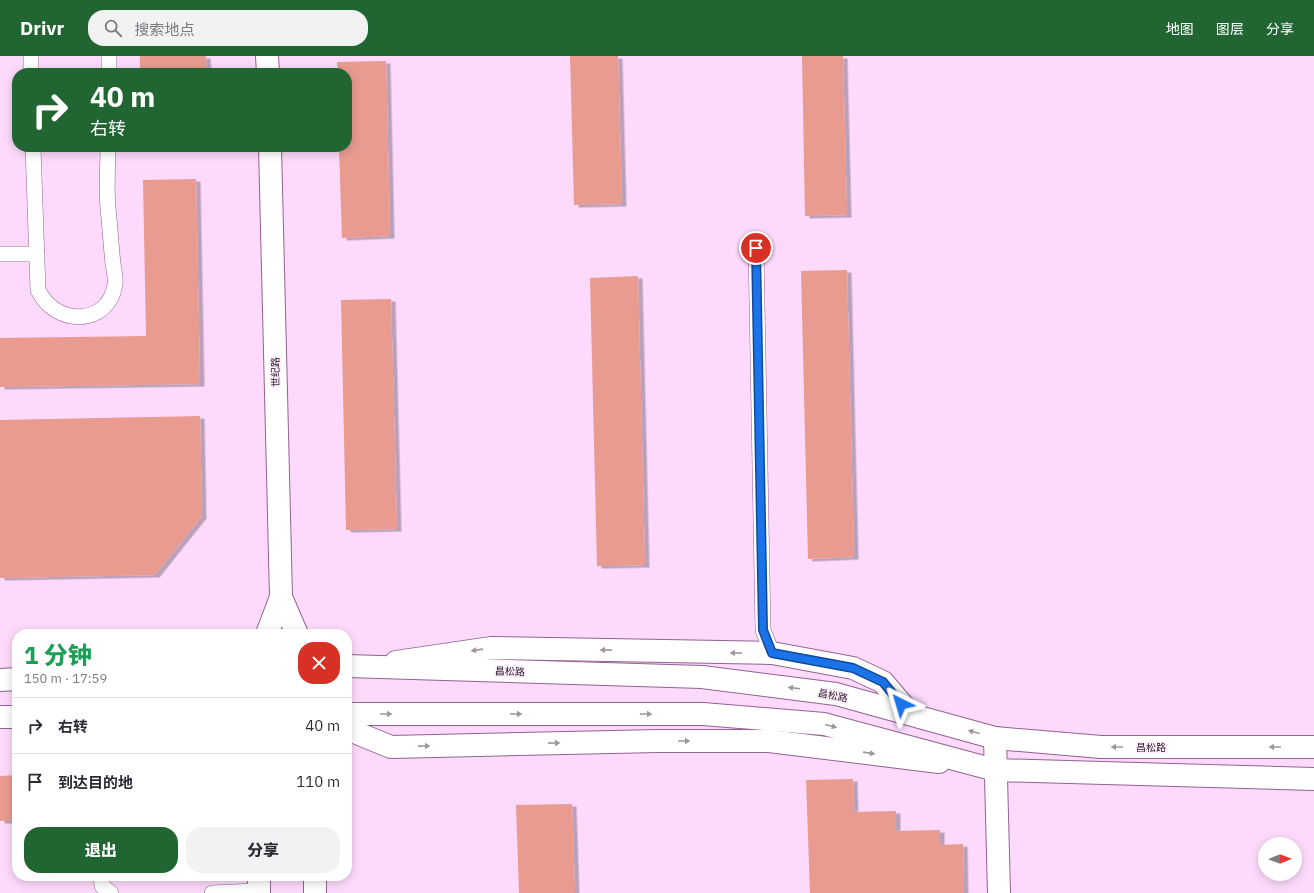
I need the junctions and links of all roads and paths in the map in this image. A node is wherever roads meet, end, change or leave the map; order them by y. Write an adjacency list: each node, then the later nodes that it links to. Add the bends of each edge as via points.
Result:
1 (31, 56): 4 (lane)
2 (109, 56): 5 (lane)
3 (267, 56): 6 (main road)
4 (31, 68)
5 (109, 68)
6 (268, 68)
7 (34, 152): 12 (lane)
8 (108, 152): 12 (lane, via 108,206 115,284 106,304 87,315 77,317 66,316 52,309 42,299 38,290)
9 (270, 152): 13 (main road, 世纪路)
10 (756, 248): 16 (lane, via 763,630)
11 (0, 254): 12 (lane)
12 (37, 254)
13 (280, 597): 14 (main road, 世纪路); 15 (main road, 世纪路)
14 (269, 629)
15 (295, 629)
16 (772, 653): 17 (main road, one-way to 17, via 491,648); 21 (main road, via 853,668 883,682)
17 (354, 667): 21 (main road, 昌松路, one-way to 17, via 836,694 702,677)
18 (0, 680): 19 (main road)
19 (12, 680)
20 (352, 714): 27 (main road, one-way to 27, via 703,714 817,723)
21 (910, 714): 25 (main road, 昌松路, one-way to 21)
22 (0, 717): 23 (main road)
23 (12, 717)
24 (352, 731): 27 (main road, one-way to 27, via 390,747 769,741)
25 (995, 738): 26 (main road, 昌松路, one-way to 25, via 1101,747); 27 (main road)
26 (1314, 747)
27 (995, 770): 28 (main road); 35 (main road)
28 (1314, 779)
29 (102, 881): 32 (lane, via 102,886)
30 (315, 881): 34 (main road)
31 (259, 887): 33 (lane)
32 (111, 893)
33 (212, 893)
34 (315, 893)
35 (999, 893)

